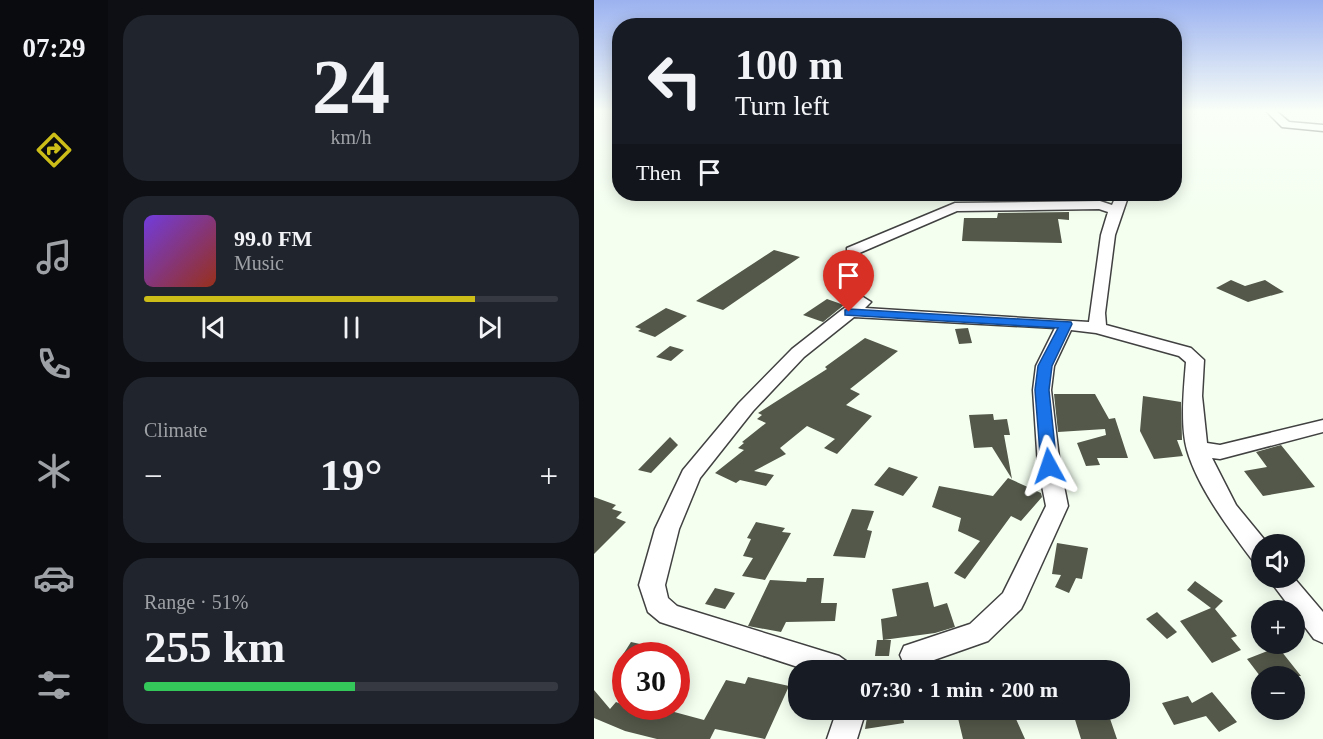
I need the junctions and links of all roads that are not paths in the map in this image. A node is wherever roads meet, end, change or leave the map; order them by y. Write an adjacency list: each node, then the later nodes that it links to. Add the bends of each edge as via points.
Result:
1 (1120, 201): 2 (street)
2 (1116, 210): 3 (street, via 1101,205 955,207); 5 (street, via 1108,235 1097,313)
3 (852, 251)
4 (1066, 324): 5 (street); 11 (street, via 1045,366 1042,390 1057,506 1012,601 979,633); 12 (street, via 856,307 798,353 746,407 691,475 667,530 652,585 657,604 669,614)
5 (1100, 329): 7 (street, via 1191,355 1196,360 1193,396)
6 (1323, 426): 7 (street, via 1220,452)
7 (1197, 449): 8 (street, via 1227,510)
8 (1251, 540)
9 (1289, 588): 10 (street)
10 (1323, 631)
11 (914, 655)
12 (816, 660)
13 (849, 720): 14 (street)
14 (842, 739)

